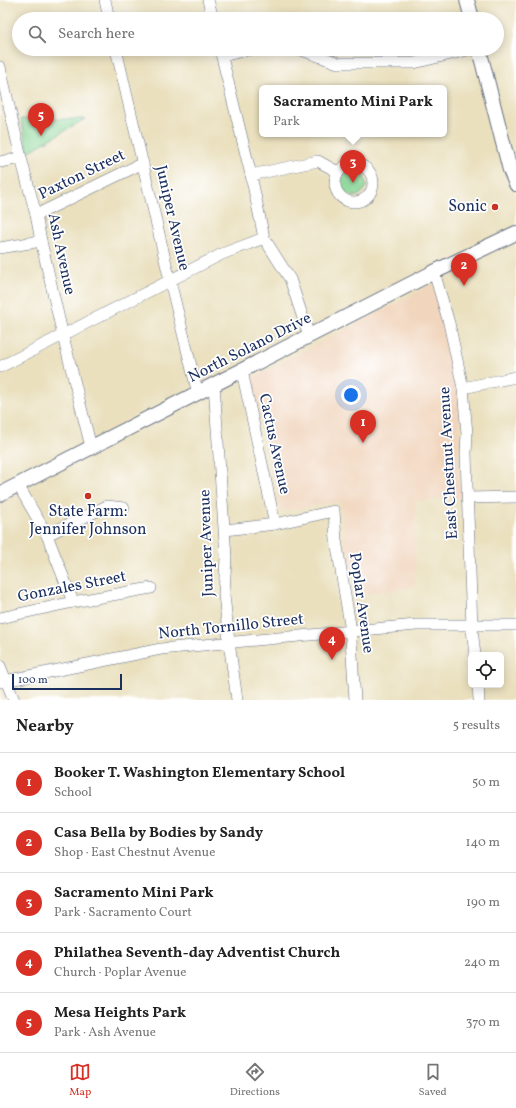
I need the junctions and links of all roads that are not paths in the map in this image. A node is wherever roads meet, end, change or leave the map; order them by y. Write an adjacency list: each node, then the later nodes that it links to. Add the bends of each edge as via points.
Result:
1 (105, 0): 4 (street)
2 (208, 0): 5 (street)
3 (467, 0): 6 (main road)
4 (108, 12)
5 (211, 12)
6 (470, 12)
7 (118, 56): 15 (street, Juniper Avenue)
8 (222, 56): 17 (street)
9 (318, 56): 10 (street, via 338,63 414,63)
10 (443, 56)
11 (481, 56): 18 (main road, via 510,170)
12 (0, 67): 13 (street, Ash Avenue)
13 (21, 158): 14 (street); 19 (street, Ash Avenue)
14 (0, 162)
15 (143, 163): 19 (street, Paxton Street); 25 (street, Juniper Avenue)
16 (338, 172): 17 (street, via 318,161)
17 (251, 175): 21 (street)
18 (516, 184)
19 (36, 215): 22 (street, Ash Avenue)
20 (516, 232): 24 (main road, North Solano Drive)
21 (264, 238): 25 (street, via 222,254); 27 (street, via 290,279)
22 (41, 241): 23 (street); 26 (street, Ash Avenue)
23 (0, 248)
24 (434, 272): 27 (main road, North Solano Drive); 32 (street, East Chestnut Avenue, via 449,323)
25 (170, 281): 26 (street); 33 (street, Juniper Avenue)
26 (63, 336): 28 (street); 34 (street, Ash Avenue)
27 (309, 336): 29 (main road, North Solano Drive)
28 (0, 367)
29 (242, 371): 31 (main road, North Solano Drive); 40 (street, Cactus Avenue)
30 (516, 377): 32 (street)
31 (214, 385): 33 (main road, North Solano Drive); 41 (street, Juniper Avenue)
32 (463, 388): 38 (street, East Chestnut Avenue)
33 (198, 394): 34 (main road, North Solano Drive)
34 (91, 447): 35 (main road, North Solano Drive)
35 (18, 485): 36 (main road, North Solano Drive); 42 (street)
36 (0, 494)
37 (516, 497): 38 (street)
38 (468, 498): 46 (street, East Chestnut Avenue)
39 (124, 508): 42 (street, via 107,506)
40 (275, 524): 41 (street); 48 (street, Poplar Avenue, via 334,511)
41 (225, 530): 49 (street, Juniper Avenue, via 224,594)
42 (47, 535): 44 (street)
43 (151, 588): 44 (street, Gonzales Street)
44 (74, 602): 45 (street, Gonzales Street)
45 (0, 618)
46 (472, 624): 47 (street, North Tornillo Street); 48 (street, North Tornillo Street, via 416,625); 50 (street, East Chestnut Avenue)
47 (516, 625)
48 (350, 632): 49 (street, North Tornillo Street); 56 (street, Poplar Avenue)
49 (229, 642): 52 (street, North Tornillo Street, via 161,649); 55 (street, Juniper Avenue)
50 (475, 652)
51 (0, 666): 52 (street)
52 (3, 681): 54 (street)
53 (478, 688): 57 (street)
54 (14, 700)
55 (237, 700)
56 (355, 700)
57 (479, 700)

